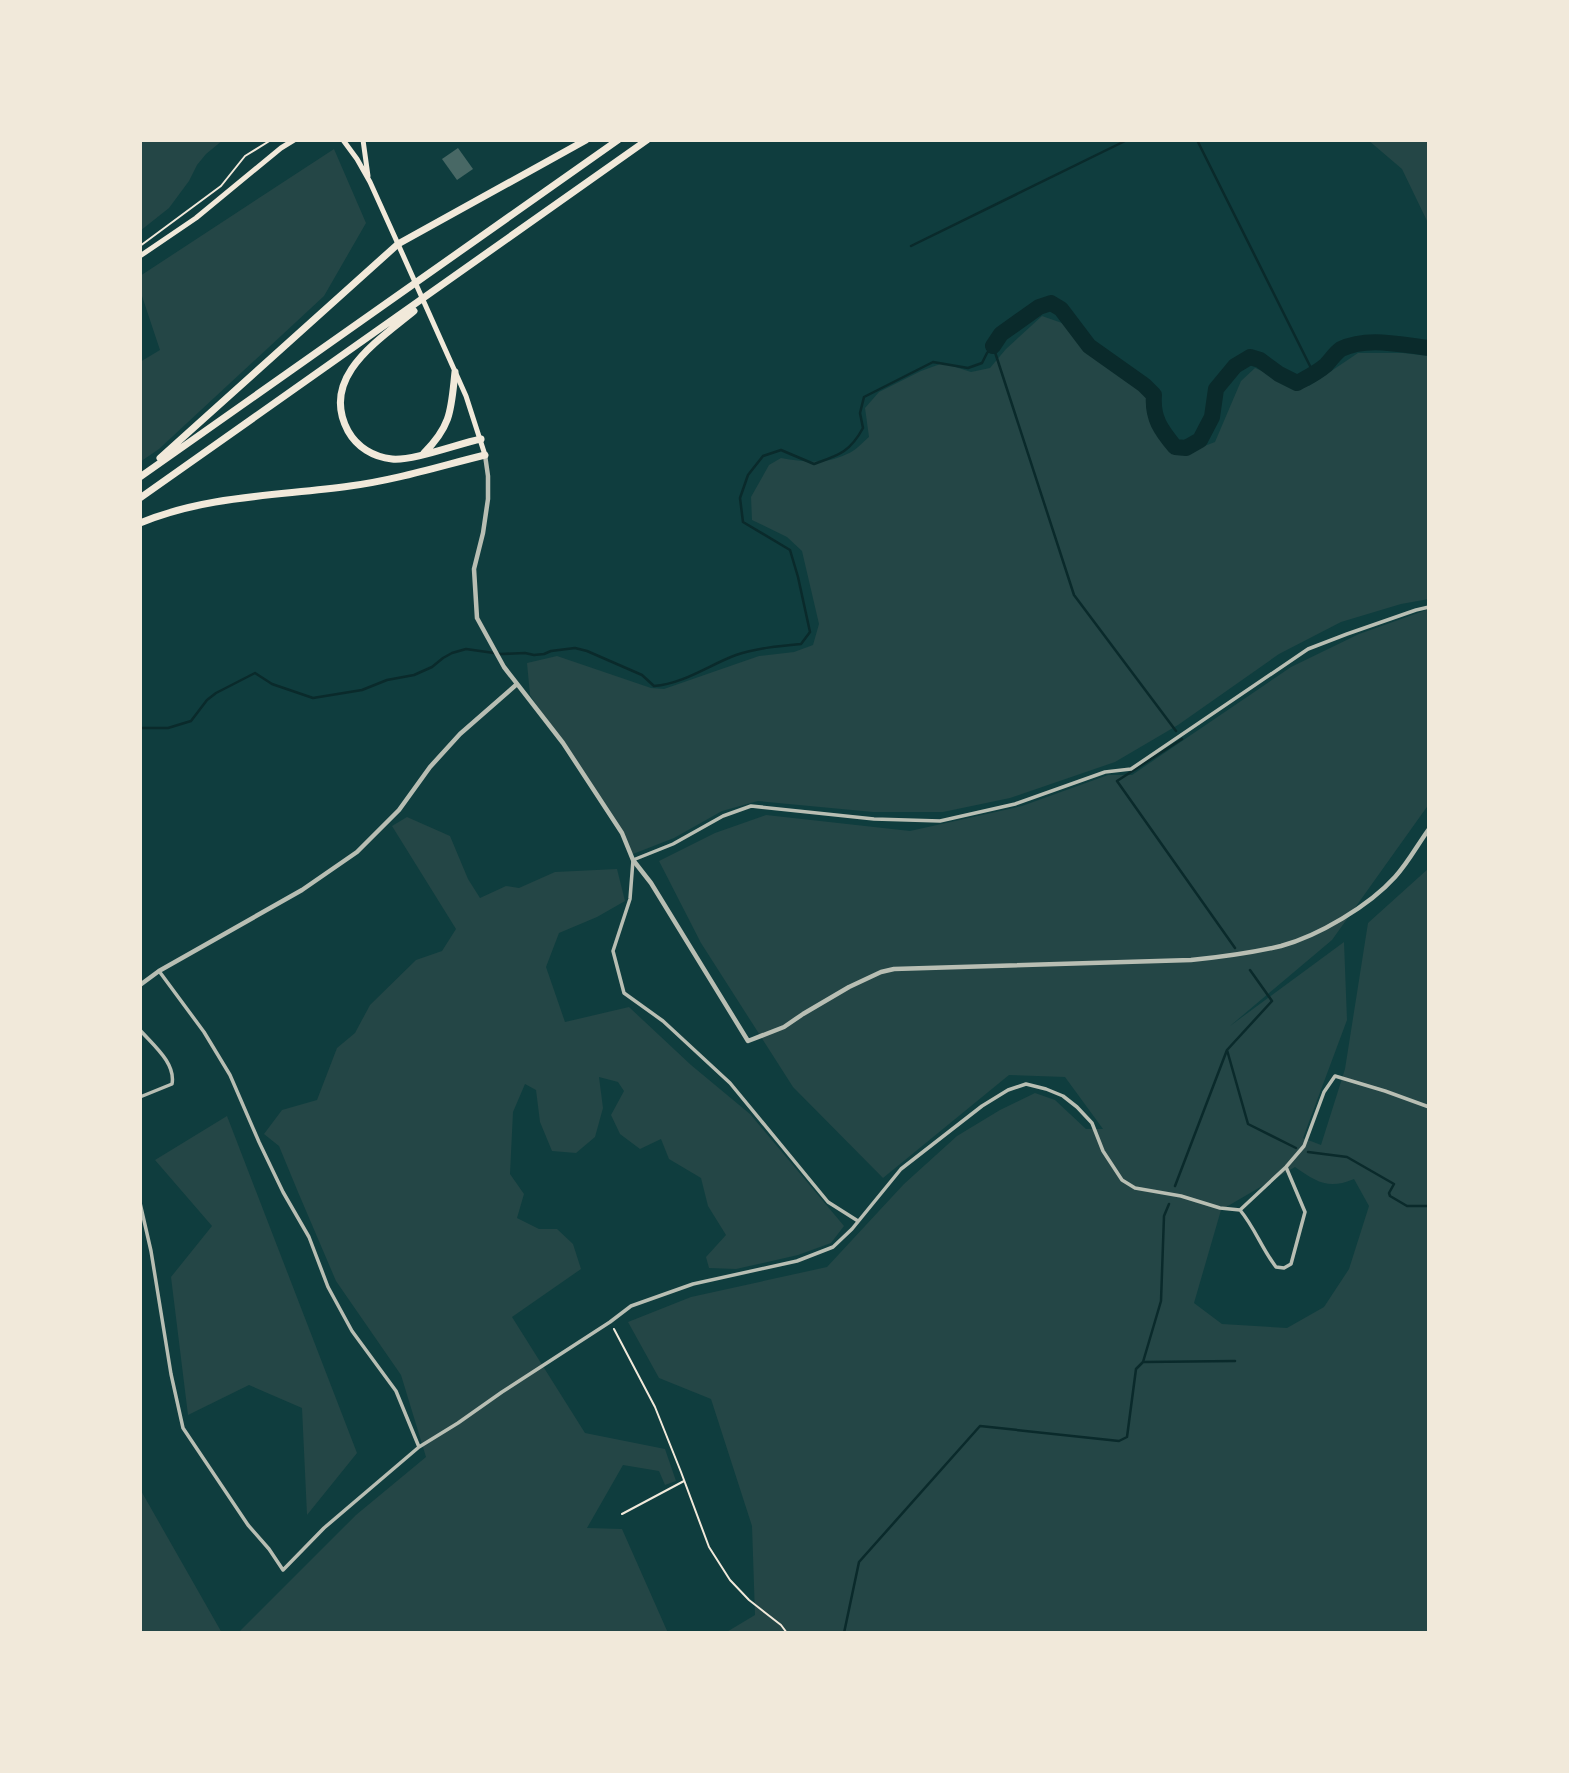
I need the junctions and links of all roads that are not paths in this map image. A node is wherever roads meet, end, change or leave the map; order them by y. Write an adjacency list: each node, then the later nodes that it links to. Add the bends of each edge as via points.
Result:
1 (294, 140): 9 (main road)
2 (346, 140): 7 (main road)
3 (363, 140): 7 (main road)
4 (586, 140): 8 (highway)
5 (618, 140): 15 (highway)
6 (647, 140): 10 (highway)
7 (370, 182): 8 (main road)
8 (398, 244): 11 (main road); 15 (highway)
9 (140, 256)
10 (446, 283): 13 (highway, via 356,362 341,397 344,421 356,443 367,451 392,459); 16 (highway)
11 (455, 372): 12 (main road); 13 (highway, via 449,421)
12 (481, 439): 13 (highway); 14 (main road)
13 (424, 453)
14 (485, 455): 17 (highway, via 371,483 207,503); 19 (street, via 488,499 474,569 477,618)
15 (140, 476)
16 (140, 499)
17 (140, 523)
18 (1429, 607): 21 (street, via 1308,649 1130,769 1105,772 1015,804 940,821 751,806)
19 (517, 684): 21 (street, via 600,797); 22 (street, via 460,734 399,810 357,852 302,890)
20 (1429, 829): 21 (street, via 1395,877 1373,897 1347,916 1283,945 1191,960 894,969 849,987 784,1027 748,1041)
21 (633, 860): 30 (street, via 630,899 614,951 624,993 663,1021 730,1083 828,1202)
22 (159, 971): 23 (street); 31 (street, via 230,1075 309,1237 328,1287 352,1331 396,1391)
23 (140, 985)
24 (140, 1030): 25 (street, via 171,1068 173,1077 172,1084)
25 (140, 1097)
26 (1429, 1107): 27 (street, via 1335,1076 1324,1092 1304,1146)
27 (1286, 1167): 29 (street); 29 (street, via 1306,1212 1291,1264 1276,1267)
28 (140, 1203): 31 (street, via 183,1428 283,1570)
29 (1240, 1210): 30 (street, via 1135,1188 1122,1180 1092,1123 1077,1107 1046,1088 1026,1084 982,1106 924,1150 901,1169)
30 (858, 1222): 31 (street, via 833,1247 817,1254 693,1284 631,1307)
31 (419, 1447)

